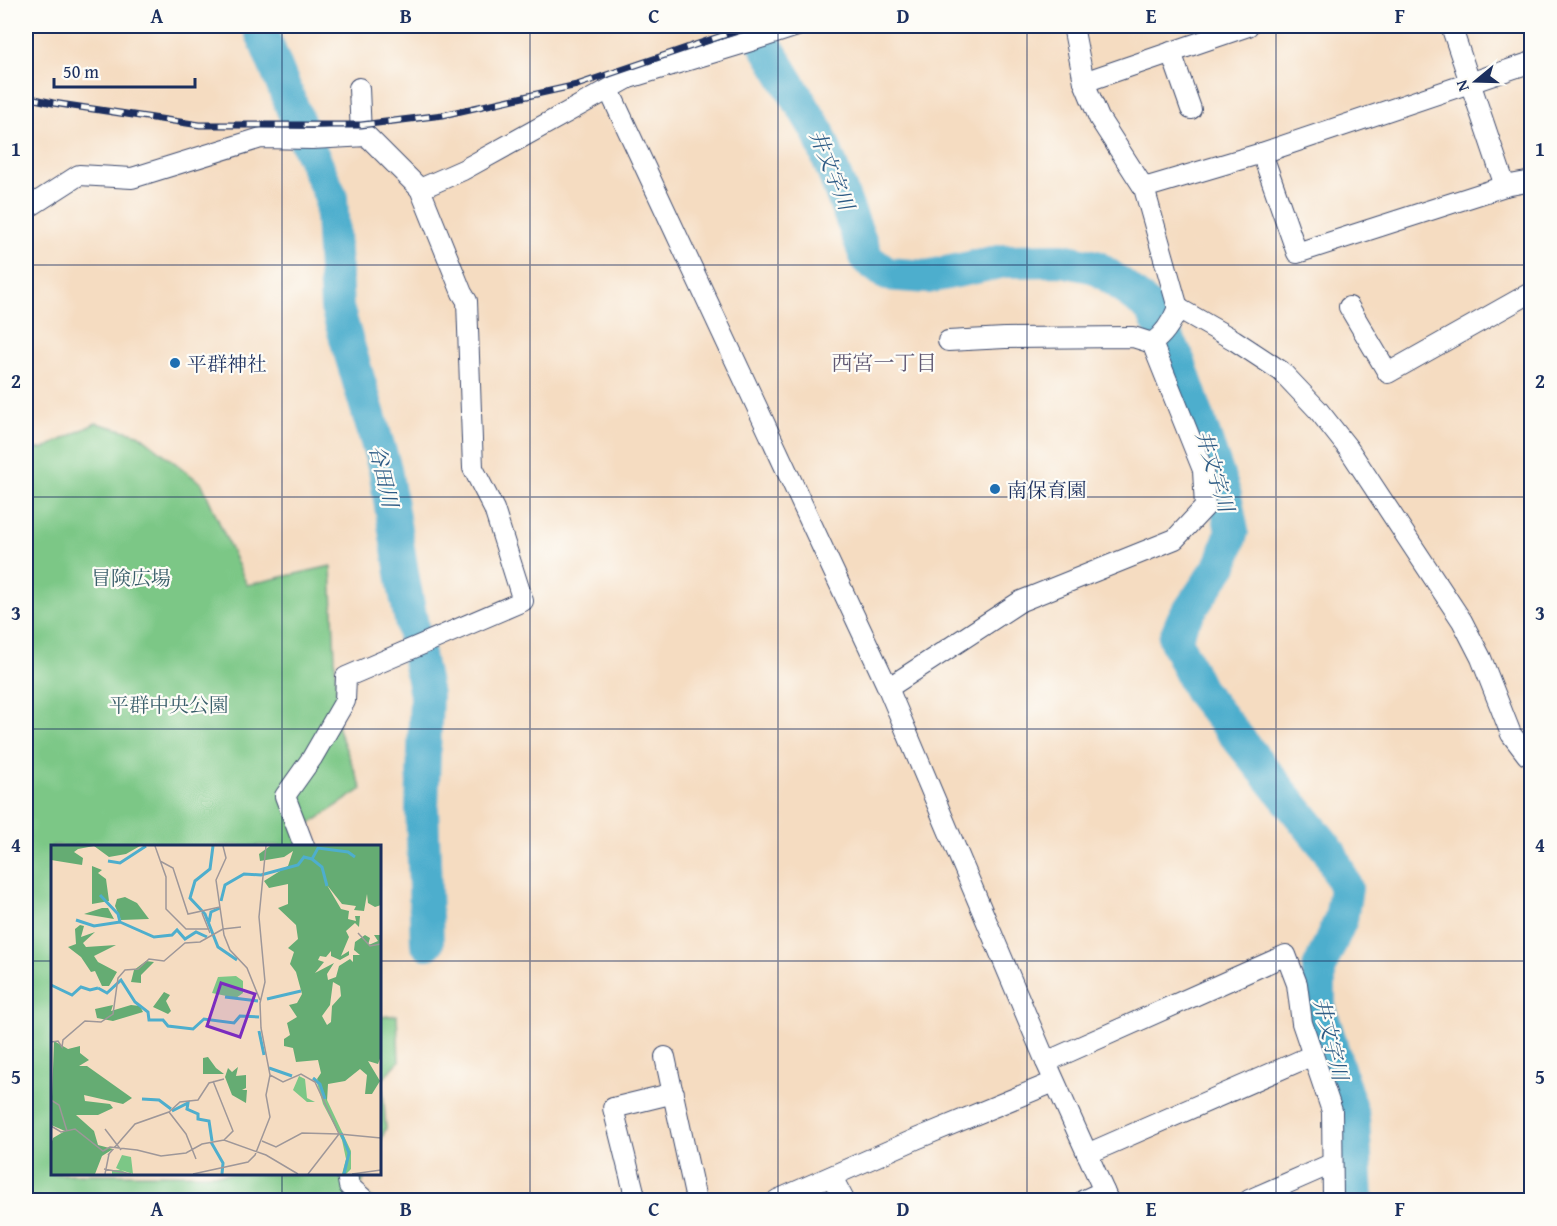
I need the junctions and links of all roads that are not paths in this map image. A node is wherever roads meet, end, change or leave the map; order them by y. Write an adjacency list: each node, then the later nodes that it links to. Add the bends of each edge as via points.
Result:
1 (797, 26): 10 (street, via 629,78)
2 (1077, 26): 7 (street)
3 (1248, 26): 5 (street)
4 (1451, 26): 8 (street)
5 (1171, 52): 7 (street); 11 (street)
6 (1532, 62): 8 (street)
7 (1084, 82): 16 (street, via 1099,118)
8 (1470, 82): 13 (street); 15 (street)
9 (359, 88): 12 (street)
10 (609, 90): 17 (street, via 463,170); 24 (street)
11 (1191, 109)
12 (360, 135): 17 (street, via 367,136); 18 (street, via 261,138 132,178 79,175)
13 (1262, 153): 15 (street, via 1297,253); 16 (street)
14 (1532, 181): 15 (street)
15 (1505, 186)
16 (1144, 188): 21 (street)
17 (420, 189): 26 (street, via 467,300 473,468 494,509 523,601 346,677 345,701 285,796)
18 (26, 209)
19 (1532, 292): 20 (street, via 1388,372)
20 (1349, 307)
21 (1175, 314): 22 (street); 25 (street, via 1234,340 1281,371 1348,448 1462,621 1481,658 1510,734)
22 (1156, 340): 23 (street, via 1132,337); 24 (street, via 1203,470 1205,507 1175,539 1021,601)
23 (948, 341)
24 (888, 688): 29 (street)
25 (1532, 757)
26 (304, 845)
27 (1314, 1055): 29 (street, via 1286,955); 32 (street); 33 (street, via 1332,1111)
28 (665, 1056): 31 (street)
29 (1046, 1062): 30 (street)
30 (1054, 1082): 32 (street); 35 (street)
31 (674, 1093): 38 (street, via 613,1108); 39 (street)
32 (1087, 1154): 36 (street)
33 (1331, 1164): 43 (street); 44 (street)
34 (347, 1175): 37 (street, via 349,1186)
35 (832, 1177): 40 (street); 41 (street)
36 (1106, 1196): 42 (street)
37 (365, 1200)
38 (636, 1200)
39 (696, 1200)
40 (777, 1200)
41 (844, 1200)
42 (1084, 1200)
43 (1249, 1200)
44 (1333, 1200)

